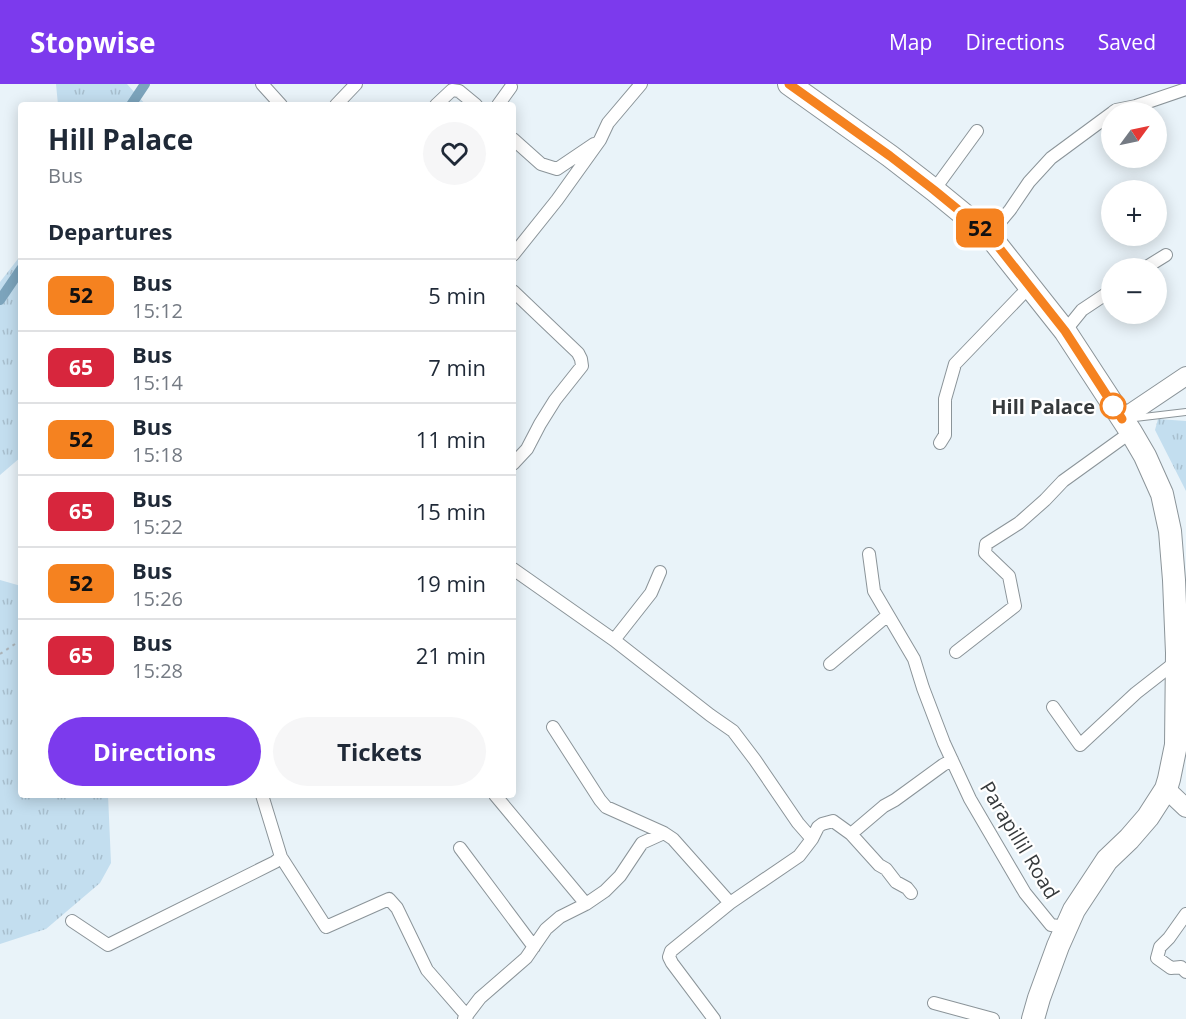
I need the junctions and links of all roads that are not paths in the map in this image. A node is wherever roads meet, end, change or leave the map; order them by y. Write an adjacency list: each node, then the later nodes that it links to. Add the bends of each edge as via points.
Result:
1 (262, 84): 7 (street)
2 (356, 84): 8 (street)
3 (641, 84): 15 (street, via 608,123)
4 (789, 84): 17 (highway)
5 (512, 87): 11 (street)
6 (1186, 89): 12 (street)
7 (278, 102)
8 (339, 102)
9 (439, 102): 10 (street, via 452,90)
10 (472, 102)
11 (500, 102)
12 (1148, 102)
13 (1101, 121): 18 (street, via 1051,158)
14 (977, 131): 17 (street)
15 (600, 140): 16 (street, via 557,169 541,164); 19 (street)
16 (516, 143)
17 (934, 190): 18 (highway)
18 (989, 235): 22 (highway)
19 (516, 251)
20 (1166, 255): 21 (street)
21 (1161, 258)
22 (1030, 286): 25 (highway); 29 (street, via 955,364 945,399 945,435)
23 (516, 294): 30 (street, via 578,353 582,366 555,399 527,449)
24 (1101, 297): 25 (street, via 1082,310)
25 (1065, 331): 28 (highway)
26 (1186, 376): 28 (main road)
27 (1186, 412): 28 (lane)
28 (1127, 426): 36 (street, via 1019,523 986,544 985,553 1009,576 1015,606); 37 (highway, via 1162,494 1170,531)
29 (940, 443)
30 (516, 461)
31 (869, 554): 34 (street, Parapillil Road, via 874,591)
32 (516, 571): 35 (street)
33 (660, 572): 35 (street, via 651,593)
34 (888, 615): 38 (street); 41 (street, Parapillil Road, via 914,659)
35 (614, 640): 48 (street, via 733,731)
36 (956, 652)
37 (1177, 661): 39 (street, via 1080,746); 42 (highway, via 1176,745)
38 (830, 664)
39 (1053, 707)
40 (553, 727): 46 (street, via 606,807)
41 (952, 760): 47 (street, via 884,806); 56 (street, Parapillil Road, via 1025,893 1051,925)
42 (1166, 789): 45 (main road); 56 (highway, via 1148,817 1107,860)
43 (263, 798): 50 (street)
44 (498, 798): 53 (street)
45 (1186, 808)
46 (664, 833): 52 (street); 53 (street, via 642,843 620,876)
47 (851, 834): 48 (street, via 833,821 818,827); 51 (street)
48 (812, 839): 52 (street, via 799,856)
49 (460, 848): 57 (street)
50 (281, 856): 55 (street, via 108,945); 60 (street, via 326,927 389,899 427,970)
51 (911, 893)
52 (730, 903): 61 (street, via 671,951 669,957)
53 (586, 904): 57 (street, via 560,917)
54 (1186, 914): 58 (street, via 1156,958)
55 (72, 921)
56 (1066, 927): 63 (highway)
57 (534, 947): 60 (street)
58 (1186, 972)
59 (934, 1003): 62 (street)
60 (465, 1017)
61 (714, 1019)
62 (993, 1019)
63 (1033, 1019)

